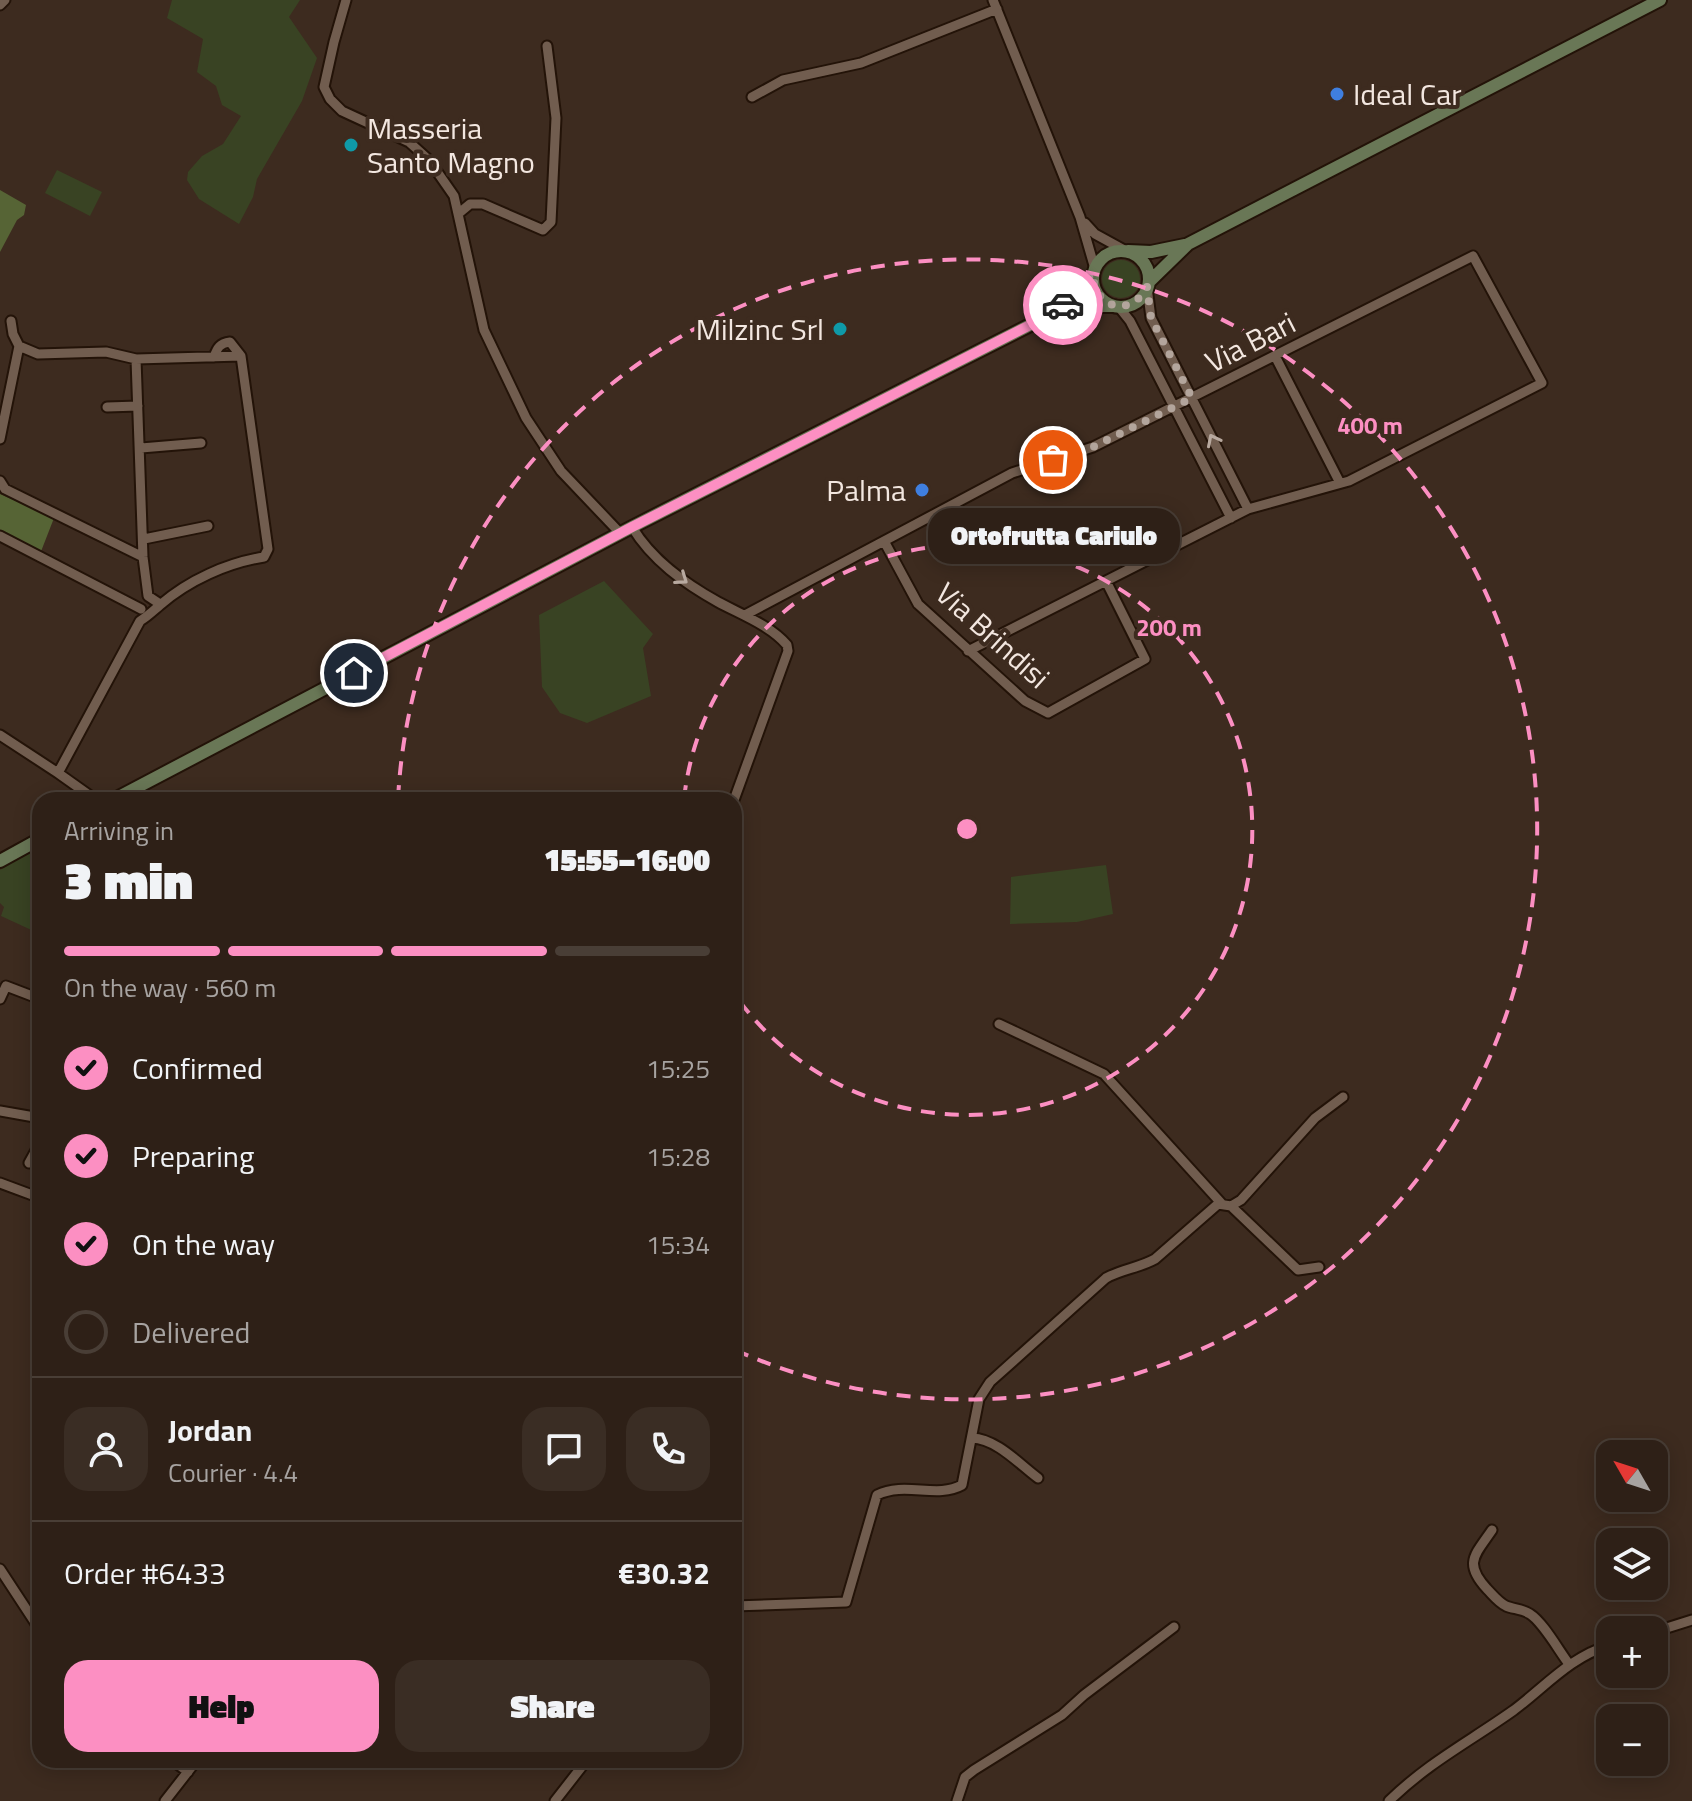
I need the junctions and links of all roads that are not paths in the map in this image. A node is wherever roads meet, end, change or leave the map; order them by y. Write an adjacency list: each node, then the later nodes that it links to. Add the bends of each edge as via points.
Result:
1 (5, 0): 5 (street)
2 (346, 0): 8 (street, via 324,87 330,99 342,111 409,142 454,196)
3 (1660, 0): 10 (main road)
4 (995, 4): 7 (street, via 861,63 783,80); 9 (street)
5 (0, 5)
6 (547, 46): 8 (street, via 556,118 551,222 543,230 483,204 470,204)
7 (752, 97)
8 (458, 214): 32 (street, via 484,330 526,418 561,471)
9 (1080, 217): 11 (street, via 1095,234); 12 (street)
10 (1188, 244): 11 (main road); 13 (main road)
11 (1127, 251): 12 (main road, via 1107,254); 13 (main road, via 1146,266)
12 (1094, 272): 14 (main road, via 1100,297); 15 (main road, via 1067,302)
13 (1148, 285): 14 (main road, via 1136,302); 20 (street, via 1151,318)
14 (1116, 306): 15 (main road, via 1084,306); 23 (street, via 1130,321)
15 (1040, 320): 32 (main road)
16 (11, 321): 17 (street)
17 (19, 346): 19 (street, via 38,354 106,352); 24 (street)
18 (1275, 356): 20 (street, Via Bari); 28 (street); 28 (street, Via Bari, via 1473,256 1542,383)
19 (136, 359): 21 (street); 39 (street, via 241,356 268,549 264,557 207,574)
20 (1192, 398): 23 (street, Via Bari); 29 (street, one-way to 20)
21 (138, 406): 22 (street); 26 (street)
22 (107, 407)
23 (1174, 407): 30 (street); 35 (street, Via Bari, via 1093,447 1012,473)
24 (0, 439)
25 (201, 443): 26 (street)
26 (141, 448): 34 (street)
27 (0, 481): 36 (street, via 5,489)
28 (1340, 483): 29 (street)
29 (1248, 509): 30 (street)
30 (1231, 518): 37 (street)
31 (208, 526): 34 (street)
32 (626, 530): 41 (street, one-way to 41, via 671,571); 47 (main road)
33 (0, 536): 40 (street)
34 (144, 539): 36 (street)
35 (884, 541): 41 (street, Via Bari); 43 (street, Via Brindisi, via 918,604)
36 (143, 557): 38 (street)
37 (1106, 581): 43 (street); 43 (street, Via Brindisi, via 1145,659 1048,713 1025,701)
38 (148, 596): 39 (street); 40 (street)
39 (160, 604): 42 (street)
40 (141, 609): 42 (street)
41 (745, 615): 48 (street, via 788,651)
42 (140, 621): 45 (street)
43 (968, 651)
44 (0, 735): 45 (street)
45 (58, 773): 46 (street)
46 (85, 792)
47 (128, 792)
48 (737, 792)
49 (32, 843): 50 (main road)
50 (0, 861)
51 (32, 996): 52 (street, via 6,986)
52 (0, 999)
53 (999, 1024): 61 (street, via 1104,1074)
54 (1343, 1097): 61 (street, via 1315,1118 1241,1200)
55 (0, 1111): 56 (street)
56 (32, 1117)
57 (32, 1158): 58 (street)
58 (29, 1163)
59 (0, 1183): 60 (street)
60 (32, 1195)
61 (1227, 1205): 62 (street, via 1298,1270); 63 (street, via 1218,1204 1155,1259 1106,1278 990,1382 979,1399)
62 (1319, 1267)
63 (972, 1438): 64 (street, via 994,1444); 67 (street, via 962,1485 953,1490 892,1488 877,1495 846,1602)
64 (1038, 1478)
65 (1492, 1530): 73 (street, via 1473,1558 1476,1577 1506,1606 1530,1613)
66 (0, 1569): 68 (street)
67 (742, 1606)
68 (32, 1618)
69 (1692, 1620): 71 (street)
70 (1174, 1627): 80 (street, via 1062,1715 965,1777)
71 (1668, 1628)
72 (1596, 1651): 73 (street)
73 (1569, 1664): 81 (street, via 1518,1707 1416,1775)
74 (183, 1768): 77 (street)
75 (191, 1768): 77 (street)
76 (581, 1768): 79 (street)
77 (188, 1772): 78 (street)
78 (165, 1801)
79 (555, 1801)
80 (957, 1801)
81 (1389, 1801)

